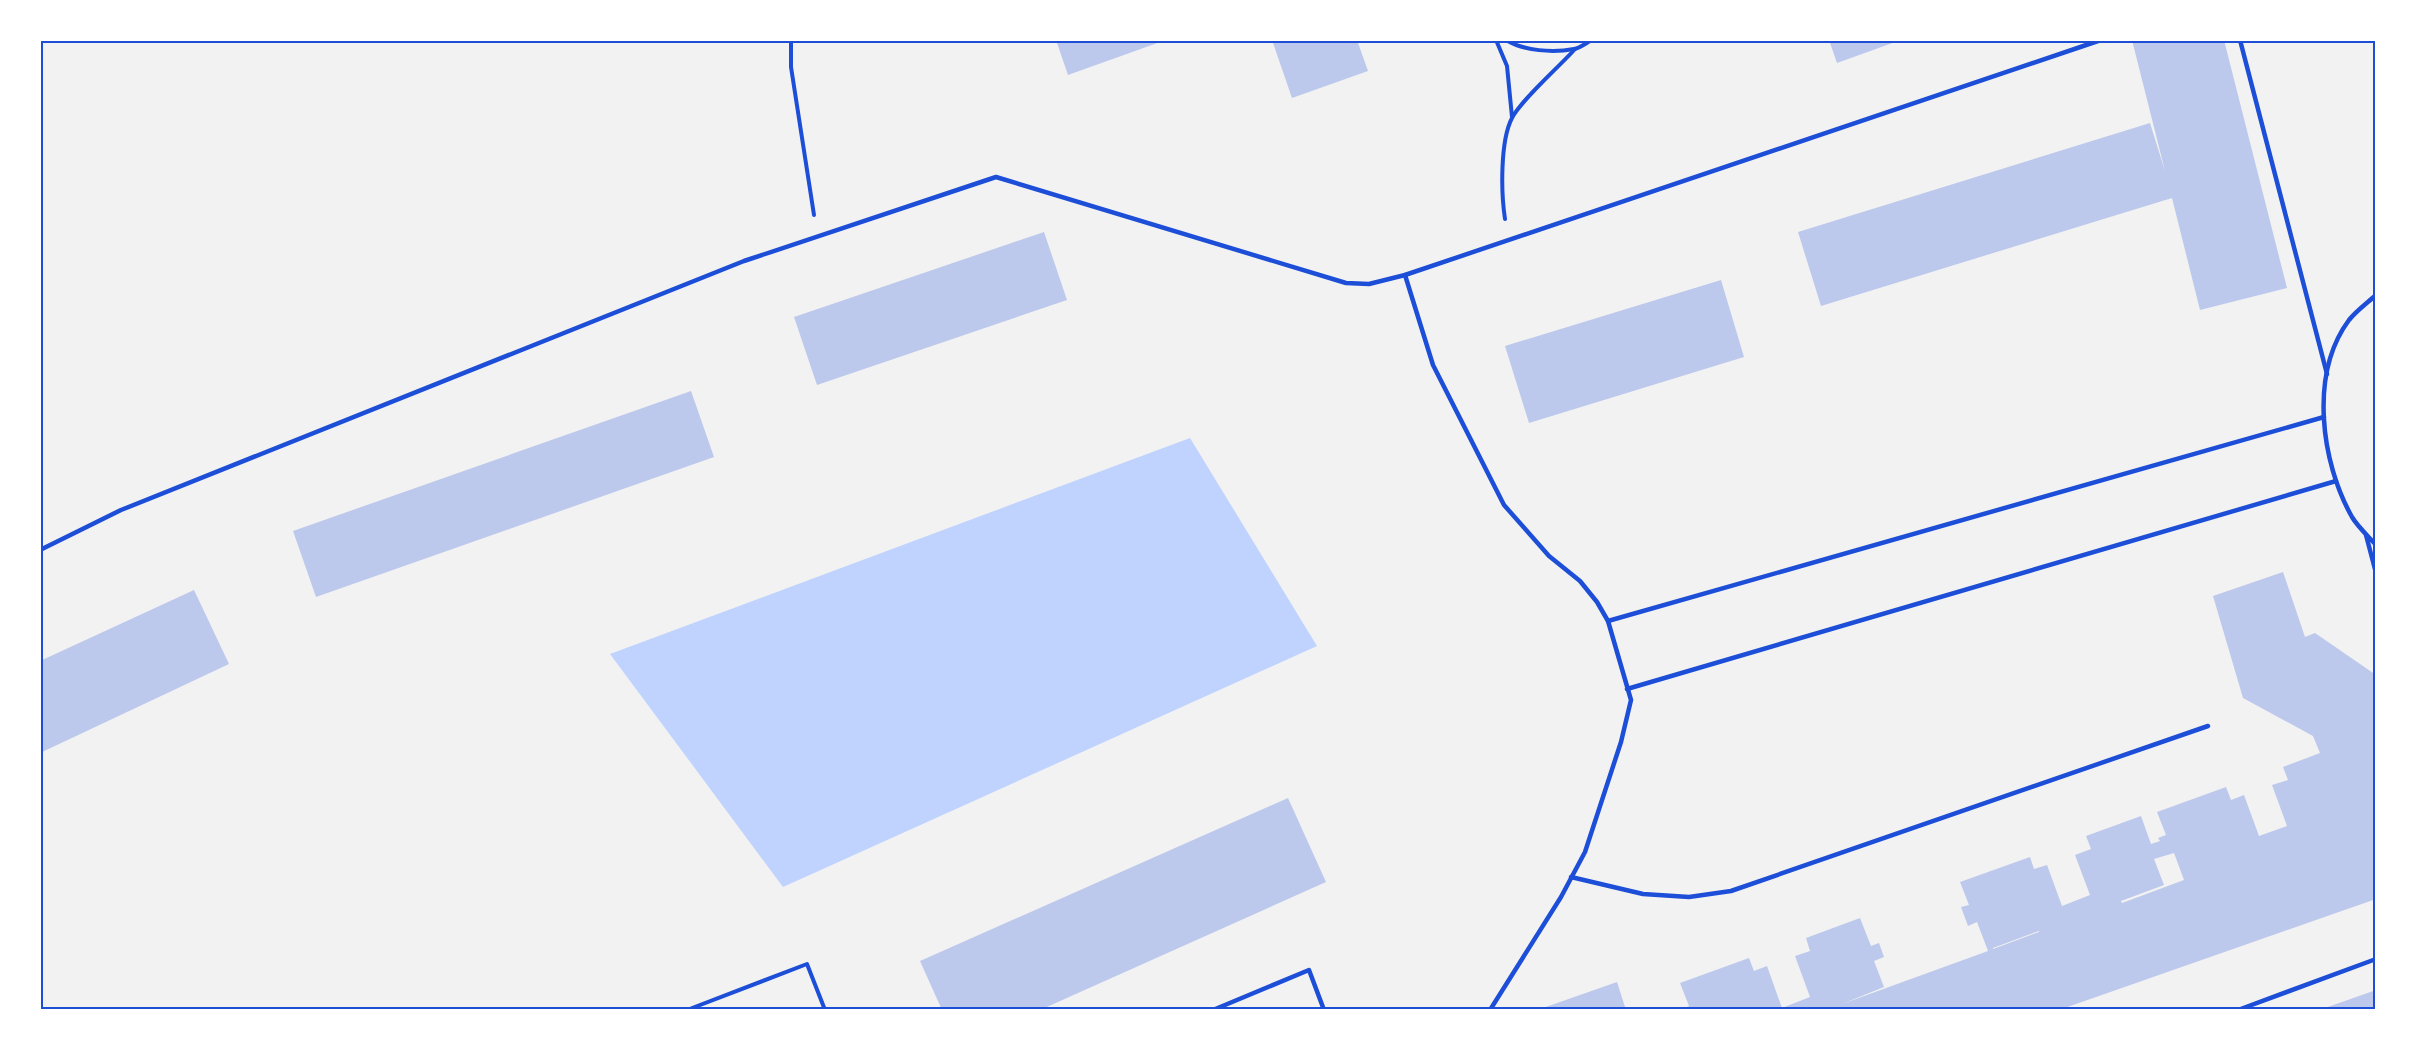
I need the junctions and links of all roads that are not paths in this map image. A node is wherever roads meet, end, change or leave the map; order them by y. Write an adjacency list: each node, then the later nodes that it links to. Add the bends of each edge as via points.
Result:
1 (2101, 40): 3 (lane)
2 (2240, 40): 5 (lane)
3 (1405, 275): 10 (lane, via 1369,284 1346,283 996,177 744,261 121,510); 12 (lane, via 1433,365 1504,505 1549,556 1580,581)
4 (2376, 295): 5 (lane, via 2349,320 2330,356)
5 (2327, 374): 6 (lane)
6 (2324, 417): 7 (lane); 12 (lane)
7 (2336, 481): 8 (lane, via 2352,518); 13 (lane)
8 (2365, 533): 9 (lane); 11 (lane)
9 (2376, 545)
10 (40, 550)
11 (2376, 573)
12 (1608, 621): 13 (lane)
13 (1627, 689): 15 (lane, via 1631,700 1623,733 1585,852)
14 (2208, 726): 15 (lane, via 1731,891 1689,897 1643,894)
15 (1571, 878): 19 (lane)
16 (2376, 959): 20 (lane)
17 (1213, 1010): 18 (lane, via 1309,970)
18 (1324, 1010)
19 (1490, 1010)
20 (2238, 1010)

